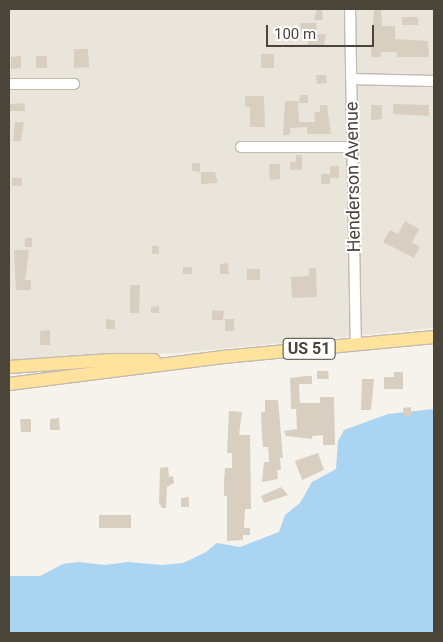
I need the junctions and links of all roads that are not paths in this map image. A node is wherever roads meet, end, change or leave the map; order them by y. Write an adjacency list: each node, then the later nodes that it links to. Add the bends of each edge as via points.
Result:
1 (350, 9): 2 (street, Henderson Avenue)
2 (351, 79): 3 (street); 7 (street, Henderson Avenue)
3 (434, 81)
4 (9, 84): 5 (street)
5 (74, 84)
6 (241, 147): 7 (street)
7 (352, 147): 9 (street, Henderson Avenue)
8 (434, 337): 9 (main road, US 51)
9 (356, 344): 10 (main road, US 51)
10 (184, 362): 11 (main road, US 51, via 111,360); 12 (main road, US 51)
11 (9, 367)
12 (9, 384)

